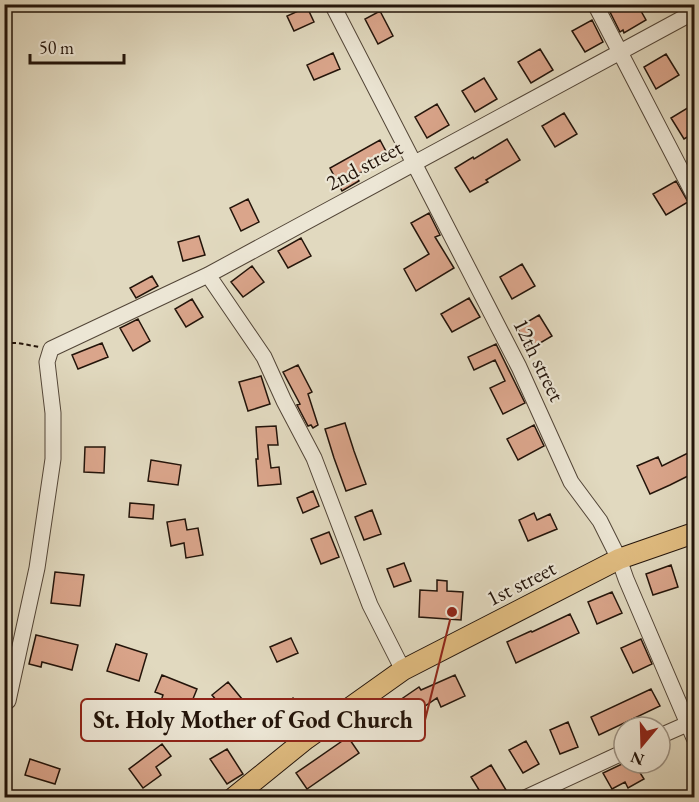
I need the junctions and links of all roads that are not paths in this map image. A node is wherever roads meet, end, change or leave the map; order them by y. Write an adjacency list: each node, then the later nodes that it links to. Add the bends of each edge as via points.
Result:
1 (332, 4): 5 (street, 12th street)
2 (595, 4): 4 (street)
3 (694, 12): 4 (street, 2nd street)
4 (619, 53): 5 (street, 2nd street); 6 (street)
5 (415, 164): 7 (street, 2nd street); 9 (street, 12th street, via 519,367 571,482 600,521)
6 (694, 195)
7 (208, 275): 10 (street, via 264,357 314,458 370,605); 11 (street, 2nd street, via 51,349 47,362 53,459 37,568)
8 (694, 533): 9 (main road, 1st street)
9 (619, 559): 10 (main road, 1st street); 12 (street, 12th street)
10 (403, 670): 16 (main road, 1st street, via 306,739)
11 (8, 701)
12 (691, 722): 13 (street); 14 (street, 12th street)
13 (672, 731)
14 (694, 738)
15 (612, 758): 17 (street)
16 (233, 798)
17 (525, 798)

